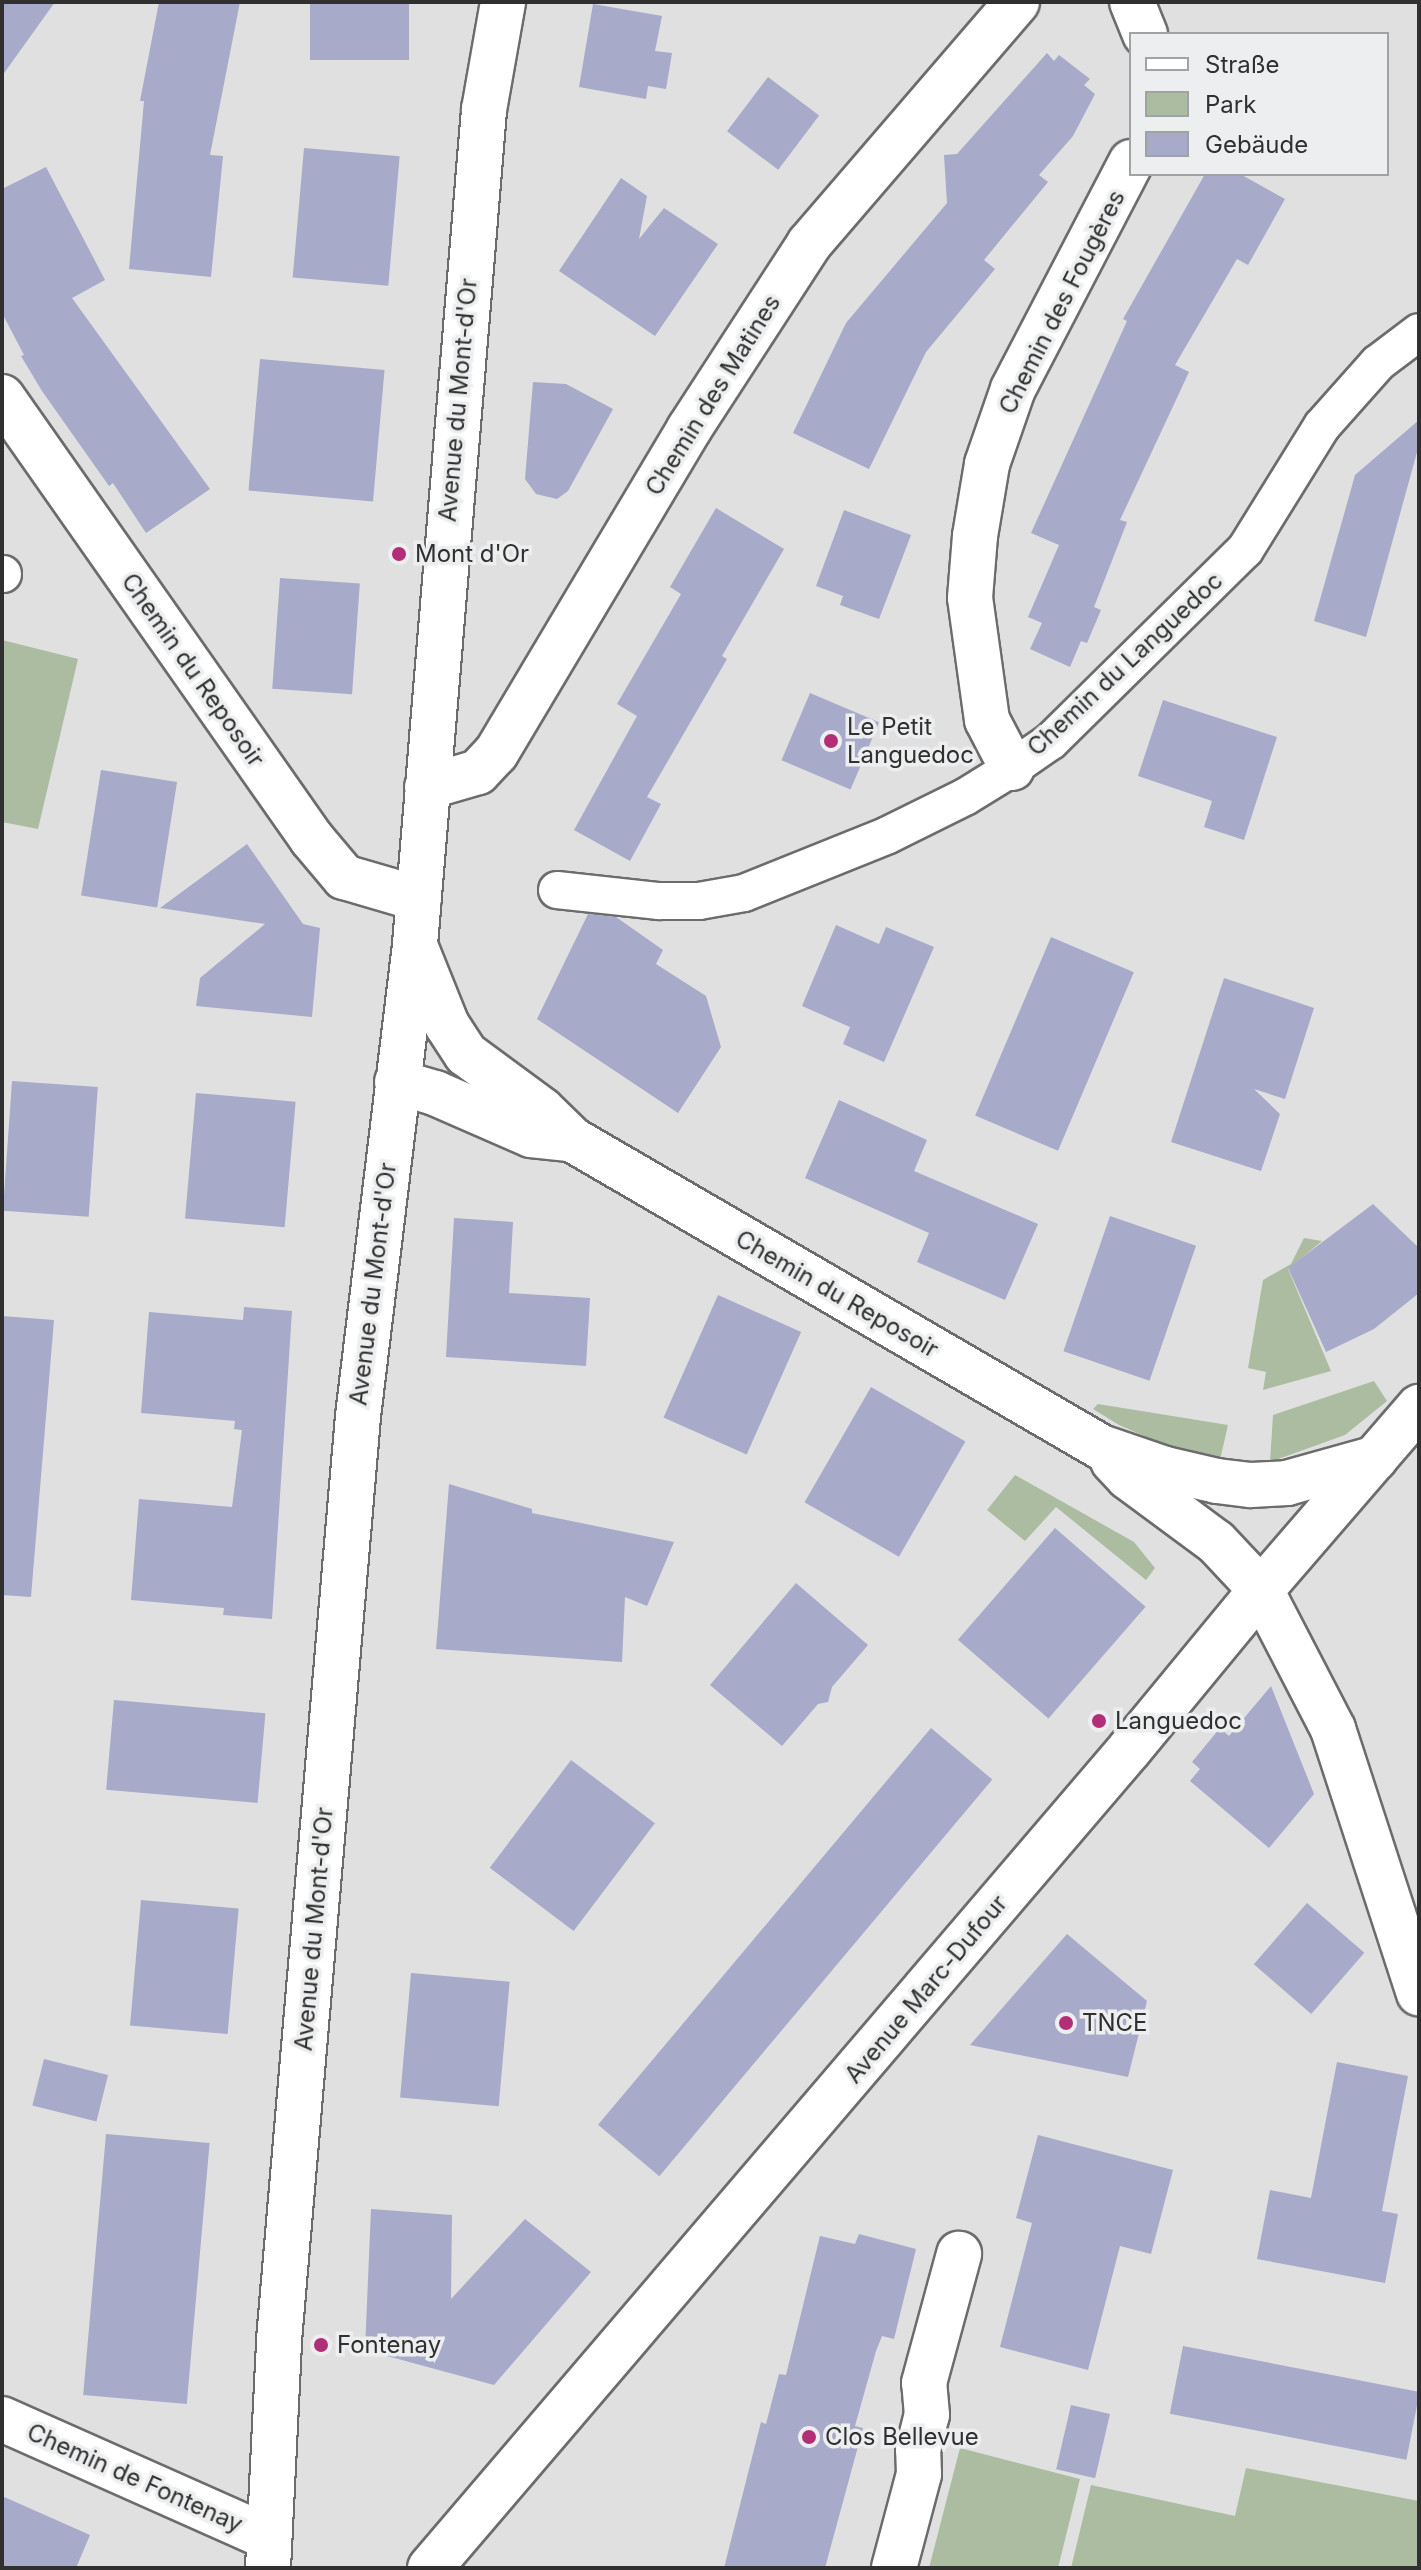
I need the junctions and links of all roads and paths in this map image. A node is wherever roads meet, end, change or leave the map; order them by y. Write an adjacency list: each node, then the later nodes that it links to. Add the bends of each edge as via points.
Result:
1 (503, 2): 9 (street, Avenue du Mont-d'Or, via 484,110)
2 (1017, 2): 9 (street, Chemin des Matines, via 809,244 689,429 496,753 478,772)
3 (1132, 2): 4 (street)
4 (1144, 32)
5 (1129, 166): 8 (street, Chemin des Fougères, via 1013,389 987,464 970,598 987,720)
6 (1419, 332): 8 (street, Chemin du Languedoc, via 1378,363 1322,426 1245,550 1051,741)
7 (2, 397): 11 (street, Chemin du Reposoir, via 312,839 344,877)
8 (1012, 768): 10 (street, Chemin du Languedoc, via 888,835 744,893 659,901)
9 (427, 787): 11 (street, Avenue du Mont-d'Or)
10 (557, 890)
11 (419, 899): 12 (street, Avenue du Mont-d'Or)
12 (415, 944): 13 (street, Avenue du Mont-d'Or); 14 (street, Chemin du Reposoir, via 447,1025 466,1054)
13 (397, 1082): 14 (street, Chemin du Reposoir, via 531,1135); 22 (street, Avenue du Mont-d'Or, via 358,1416 279,2340)
14 (573, 1140): 16 (street, Chemin du Reposoir)
15 (1419, 1407): 17 (street, Avenue Marc-Dufour)
16 (1101, 1447): 17 (street, Chemin du Reposoir, via 1165,1469 1251,1485 1299,1480); 18 (street, Chemin du Reposoir, via 1128,1477 1216,1542)
17 (1376, 1458): 18 (street, Avenue Marc-Dufour)
18 (1261, 1590): 19 (street, Chemin du Reposoir, via 1333,1729); 23 (street, Avenue Marc-Dufour)
19 (1419, 1993)
20 (959, 2254): 24 (street, via 924,2383 927,2415 918,2450 919,2474)
21 (2, 2419): 22 (street, Chemin de Fontenay)
22 (268, 2553)
23 (430, 2568)
24 (894, 2568)

